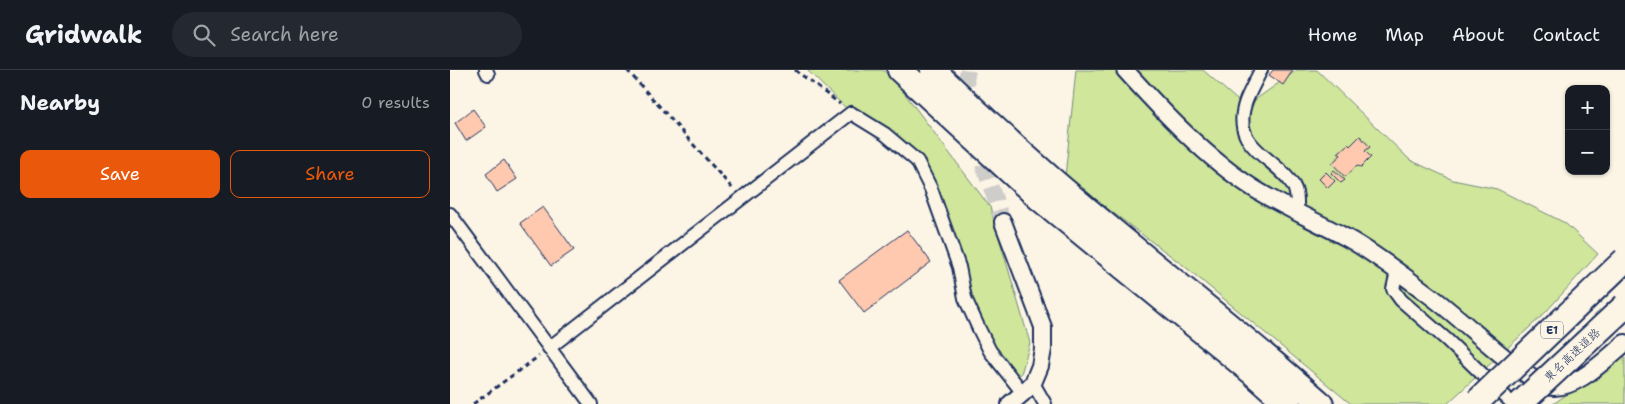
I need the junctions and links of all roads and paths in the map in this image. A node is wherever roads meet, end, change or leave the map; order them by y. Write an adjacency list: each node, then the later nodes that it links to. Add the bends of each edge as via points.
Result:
1 (627, 70): 8 (path)
2 (795, 70): 7 (path)
3 (900, 70): 23 (highway, via 1039,198)
4 (933, 70): 24 (highway, via 1051,178)
5 (1125, 70): 9 (street, via 1162,111 1222,164 1253,188)
6 (1261, 70): 9 (street, via 1246,102 1243,128 1247,139 1294,187)
7 (852, 112): 8 (street); 17 (street, via 917,161 931,190 959,267 965,298 979,329 990,351)
8 (742, 199): 16 (street)
9 (1297, 212): 13 (street, via 1347,238)
10 (450, 214): 16 (street)
11 (1003, 222): 17 (street, via 1043,327 1040,366)
12 (1625, 260): 18 (highway, E1, bridge)
13 (1397, 271): 15 (street, via 1447,308 1489,346 1527,375 1549,387 1566,385 1585,377); 25 (street, via 1394,289 1401,300)
14 (1625, 306): 26 (highway, 東名高速道路 / E1, bridge)
15 (1625, 344)
16 (549, 348): 19 (path); 20 (street)
17 (1028, 388): 21 (street); 22 (street)
18 (1477, 402)
19 (473, 404)
20 (591, 404)
21 (1010, 404)
22 (1045, 404)
23 (1288, 404)
24 (1321, 404)
25 (1514, 404)
26 (1520, 404)

